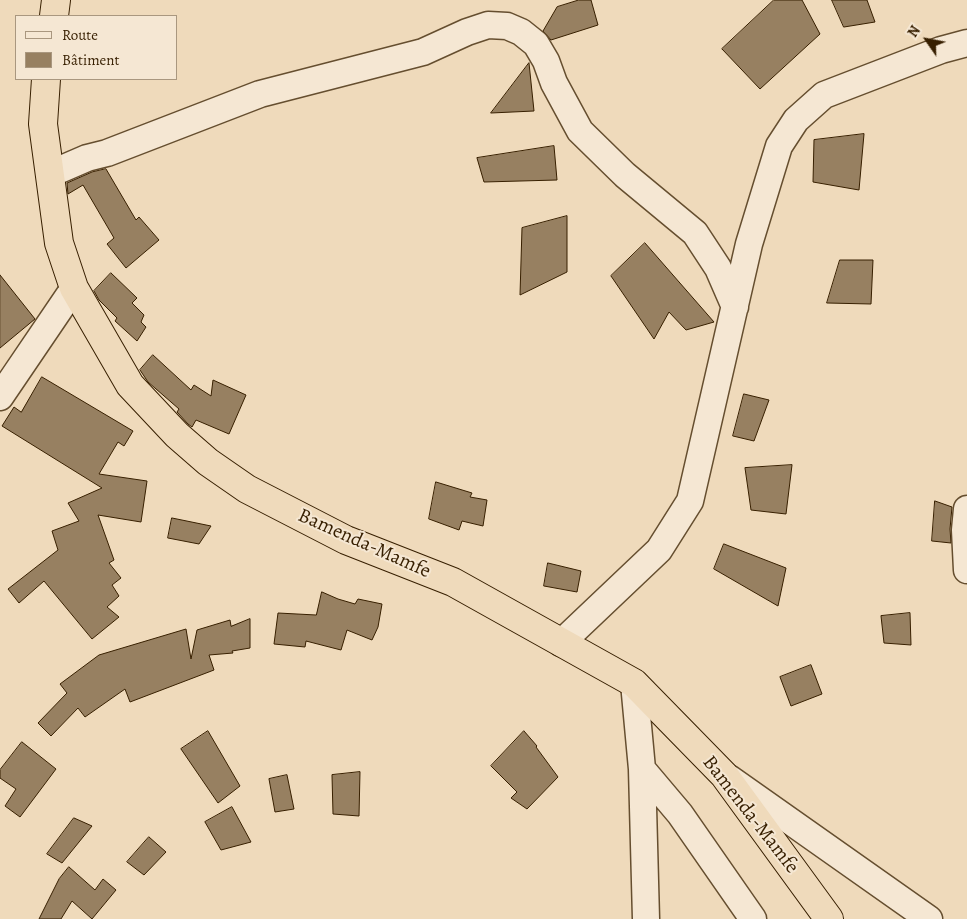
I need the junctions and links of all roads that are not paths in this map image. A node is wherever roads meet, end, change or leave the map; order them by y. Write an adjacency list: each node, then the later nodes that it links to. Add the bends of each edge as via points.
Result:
1 (56, 0): 2 (highway)
2 (54, 15)
3 (967, 44): 7 (street, via 941,50 824,96 796,120 779,146 749,244)
4 (46, 80): 5 (highway, Bamenda-Mamfe, via 43,124)
5 (50, 174): 6 (highway, Bamenda-Mamfe, via 59,243); 7 (street, via 260,94 423,52 488,25 507,26 536,44 580,131 624,175 695,233 718,268)
6 (74, 288): 8 (street); 11 (highway, Bamenda-Mamfe, via 130,385 177,435 208,462 247,489 346,540 452,582)
7 (735, 306): 11 (street, via 690,501 659,550)
8 (0, 397)
9 (967, 509): 10 (street)
10 (967, 570)
11 (560, 643): 12 (highway, Bamenda-Mamfe)
12 (634, 683): 13 (street); 14 (highway, Bamenda-Mamfe)
13 (642, 769): 15 (street); 16 (street, via 680,814)
14 (724, 775): 17 (highway, Bamenda-Mamfe); 18 (street)
15 (646, 919)
16 (753, 919)
17 (829, 919)
18 (929, 919)

